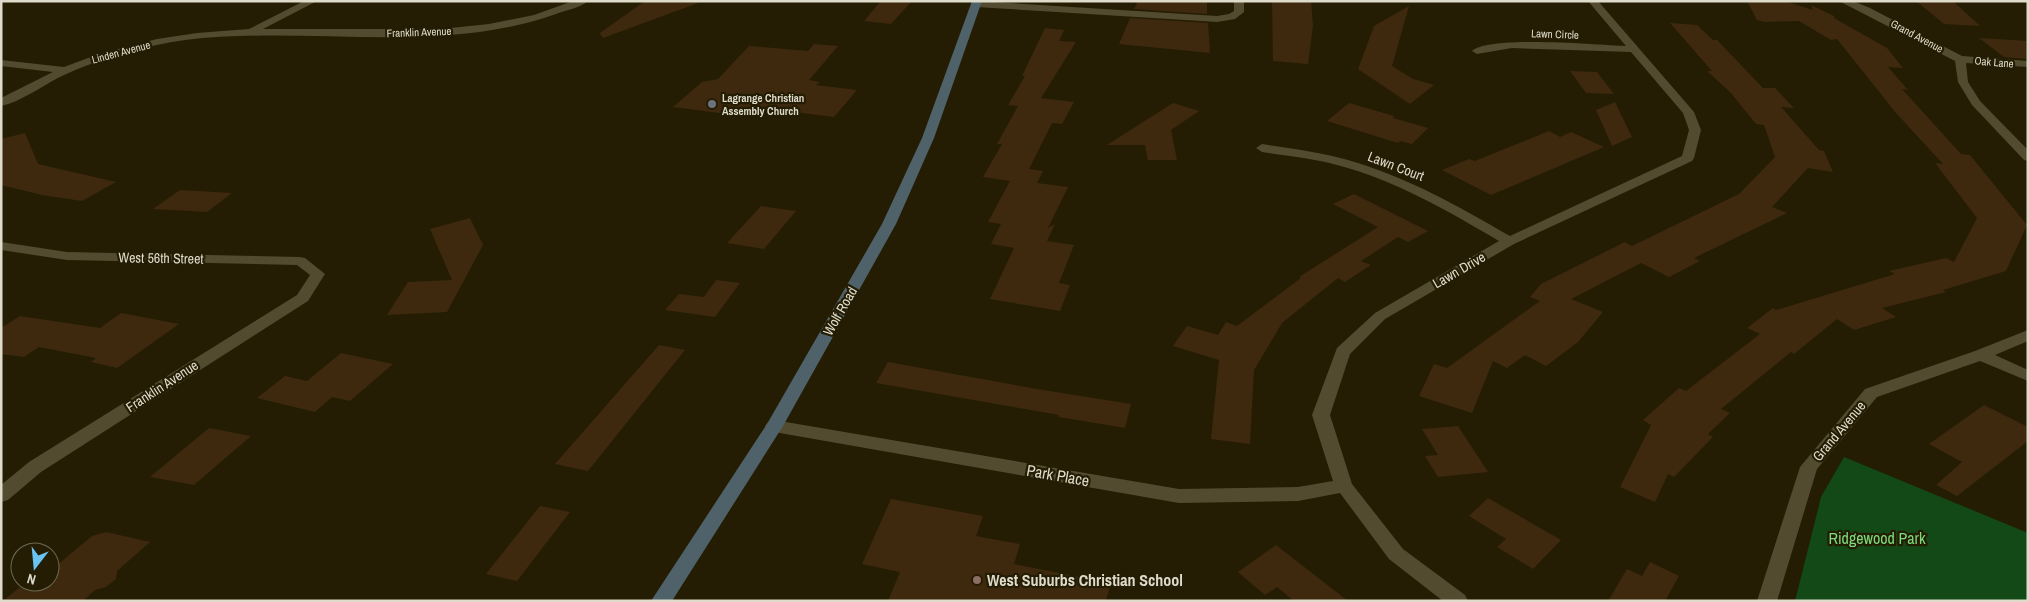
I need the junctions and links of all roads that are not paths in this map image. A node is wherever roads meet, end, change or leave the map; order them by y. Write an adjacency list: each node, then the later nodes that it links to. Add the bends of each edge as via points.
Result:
1 (312, 1): 7 (street)
2 (583, 1): 7 (street, Franklin Avenue, via 528,20 446,32)
3 (1239, 1): 6 (street, via 1239,12 1232,17 1217,19)
4 (1592, 1): 8 (street, Lawn Drive)
5 (1844, 1): 10 (street, Grand Avenue)
6 (977, 3): 23 (main road, Wolf Road, via 928,138 902,197)
7 (250, 32): 13 (street, Linden Avenue, via 178,38 90,60)
8 (1633, 49): 9 (street, Lawn Circle, via 1512,45); 17 (street, Lawn Drive, via 1688,112 1695,130 1688,158)
9 (1477, 51)
10 (1960, 59): 12 (street, Oak Lane); 16 (street, Grand Avenue, via 1963,82 1976,103)
11 (1, 63): 13 (street)
12 (2028, 64)
13 (65, 70): 14 (street, Linden Avenue)
14 (1, 103)
15 (1262, 148): 17 (street, Lawn Court, via 1318,156 1376,173 1428,195)
16 (2028, 157)
17 (1509, 241): 24 (street, Lawn Drive, via 1380,316 1343,352 1321,414)
18 (1, 246): 19 (street, West 56th Street, via 67,256 300,262)
19 (318, 274): 25 (street, Franklin Avenue, via 303,298 35,467)
20 (2028, 334): 21 (street, Grand Avenue)
21 (1982, 355): 22 (street); 28 (street, Grand Avenue, via 1871,393 1809,467)
22 (2028, 376)
23 (774, 426): 24 (street, Park Place, via 1179,496 1298,494); 26 (main road, Wolf Road)
24 (1344, 486): 27 (street, Lawn Drive, via 1396,554)
25 (1, 495)
26 (661, 601)
27 (1458, 601)
28 (1767, 601)

